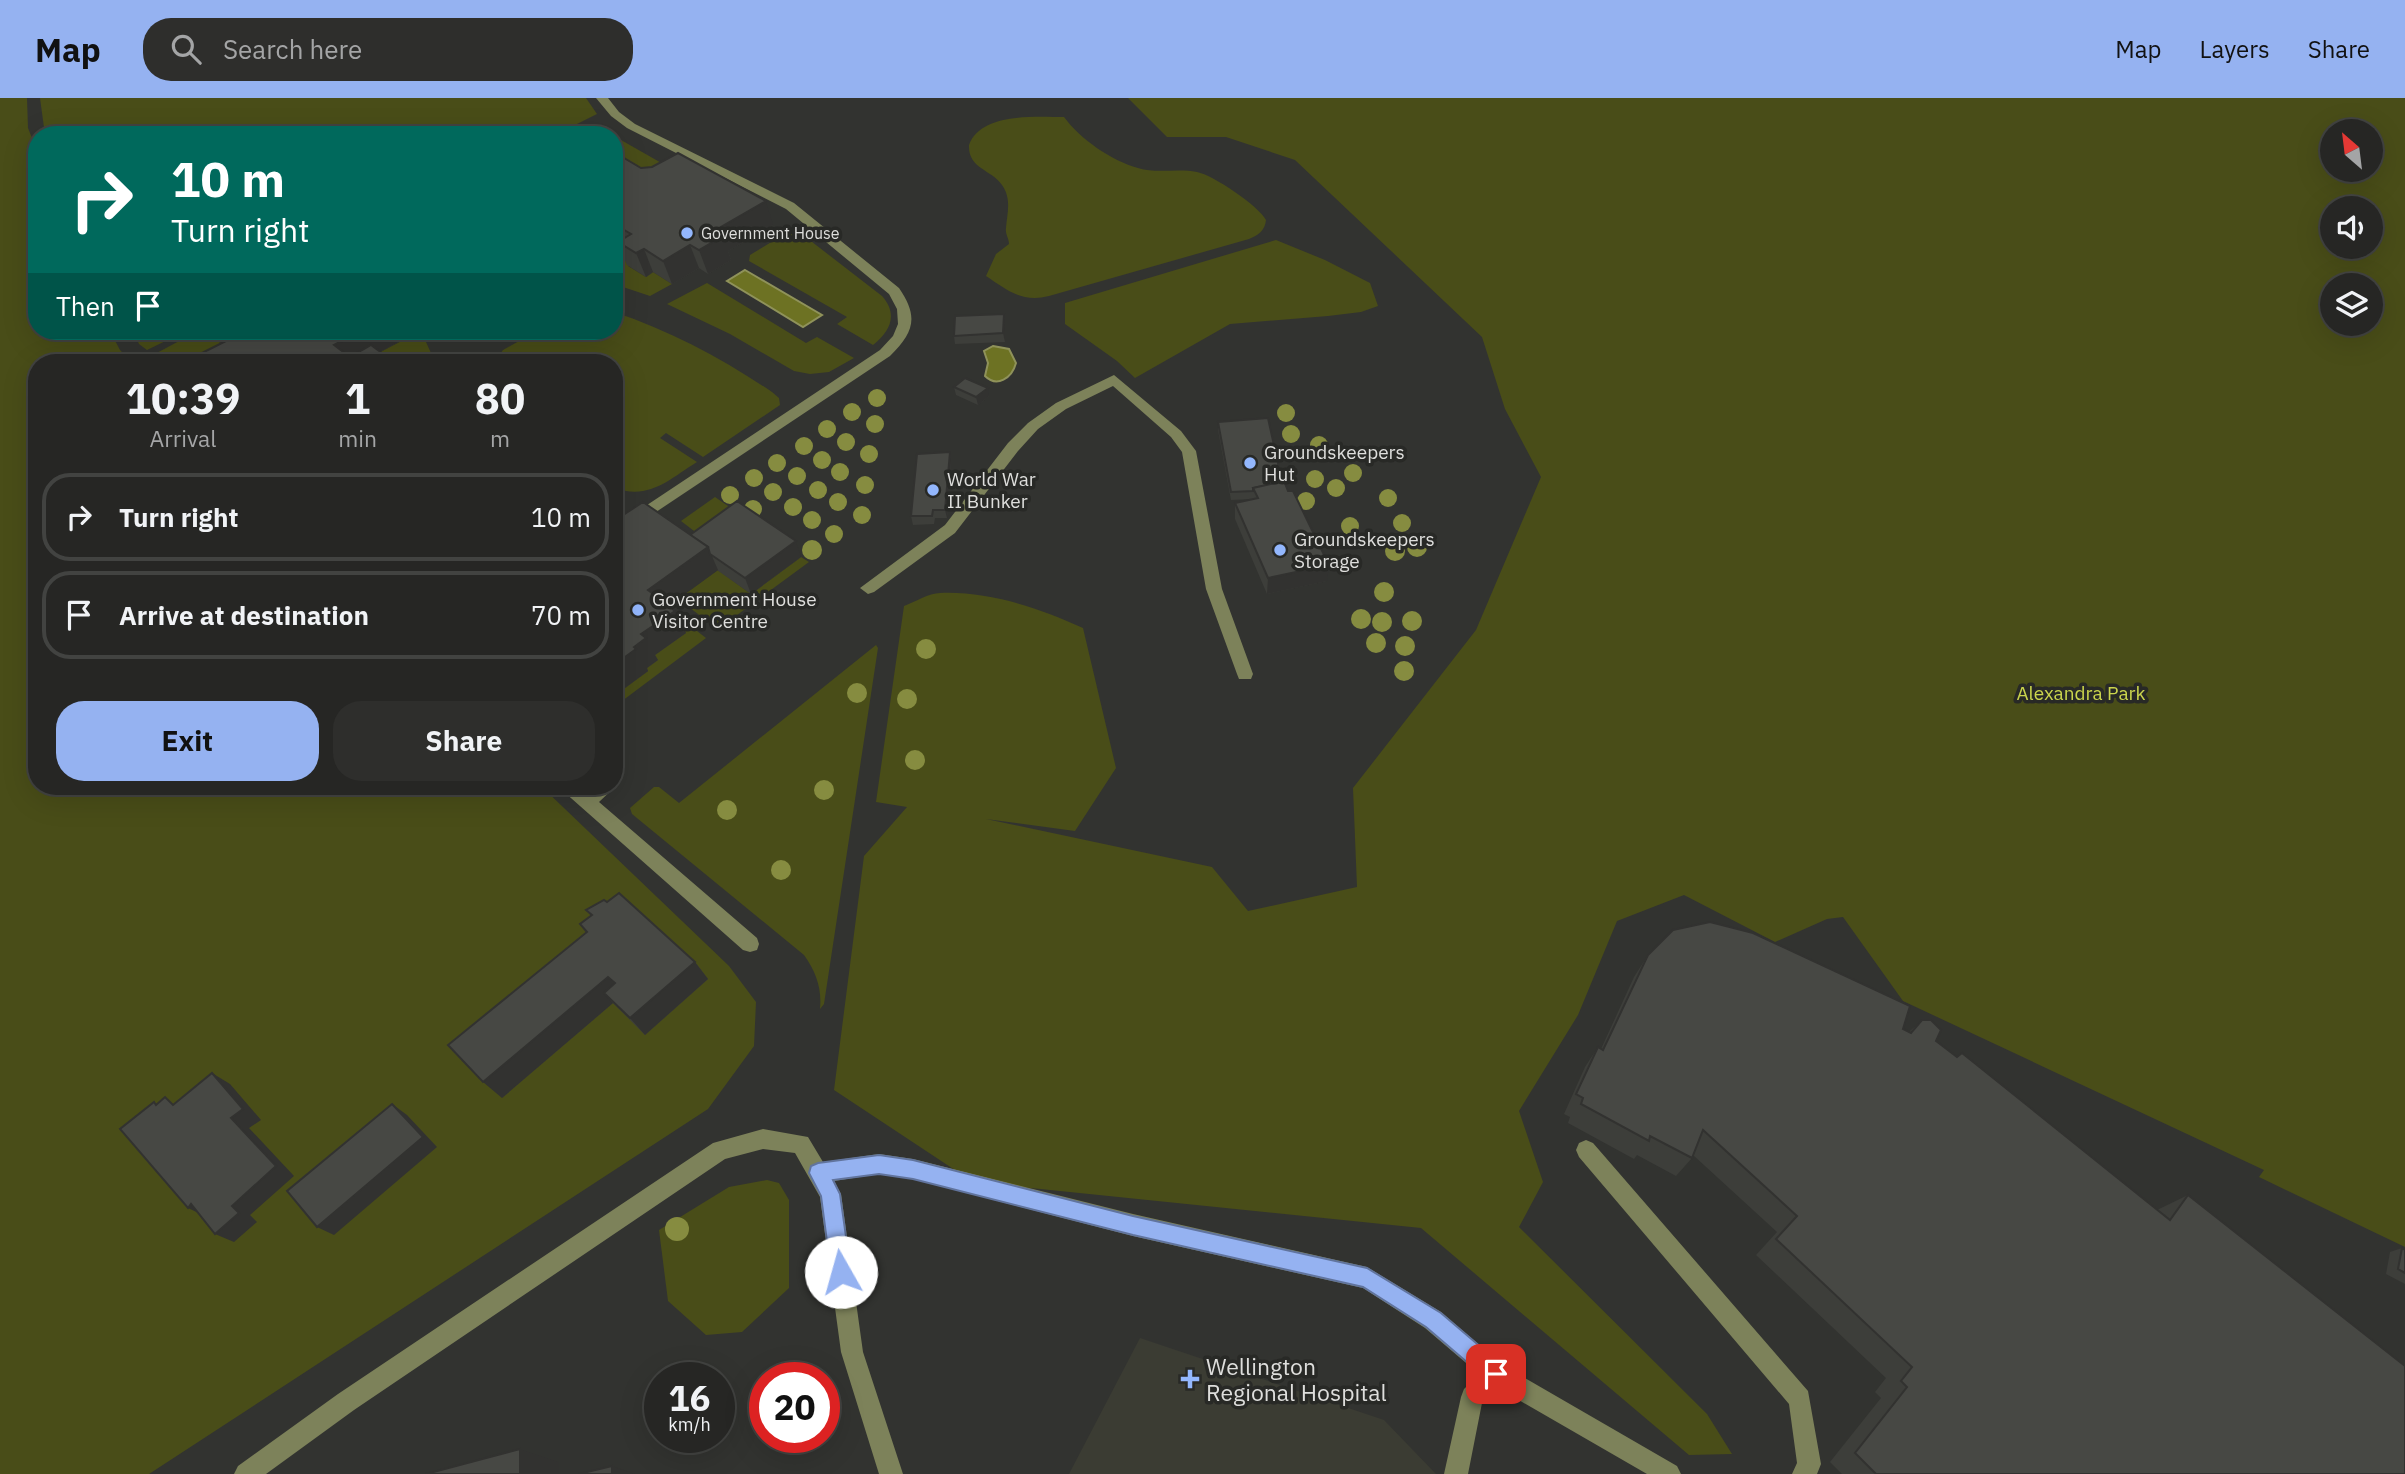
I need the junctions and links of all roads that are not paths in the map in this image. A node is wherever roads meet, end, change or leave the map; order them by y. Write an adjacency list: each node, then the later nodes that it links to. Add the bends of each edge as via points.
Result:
1 (602, 98): 2 (lane, via 631,126 790,206 894,291 906,309 898,341 885,353)
2 (623, 529)
3 (868, 588): 4 (lane, via 950,529 1033,426 1061,406 1114,380 1189,451 1214,589)
4 (1245, 674)
5 (580, 795): 7 (lane)
6 (595, 795): 7 (lane)
7 (587, 801): 8 (lane)
8 (750, 944)
9 (1586, 1150): 16 (lane, via 1800,1399 1810,1464)
10 (818, 1173): 11 (lane, via 879,1164 913,1169 1367,1278 1433,1320); 12 (lane, via 801,1144 763,1139 720,1150); 13 (lane, via 830,1194 852,1352)
11 (1496, 1374): 14 (lane, via 1472,1397); 15 (lane)
12 (246, 1474)
13 (891, 1474)
14 (1456, 1474)
15 (1668, 1474)
16 (1804, 1474)

